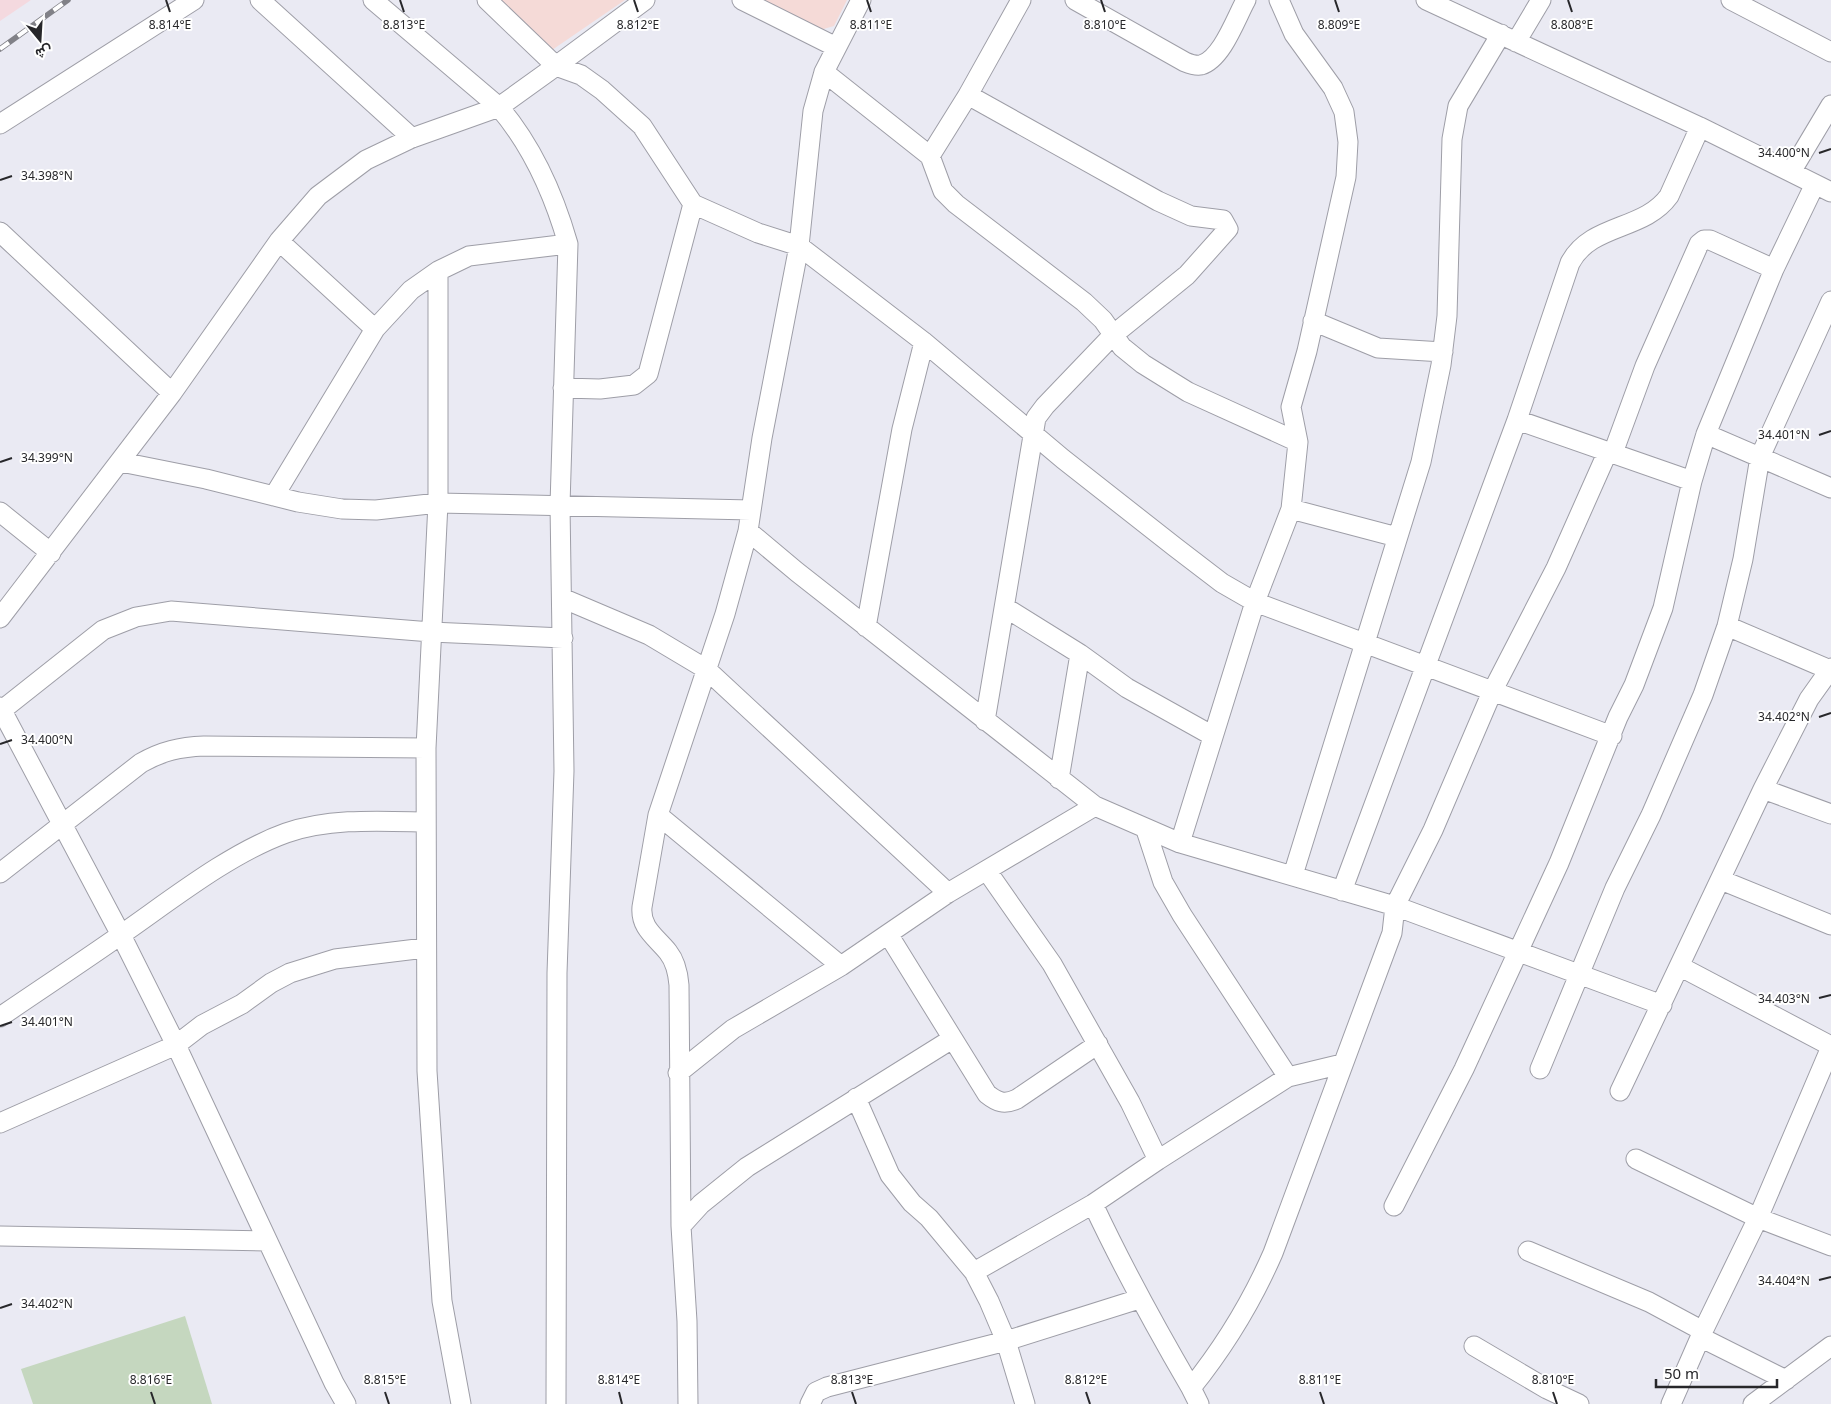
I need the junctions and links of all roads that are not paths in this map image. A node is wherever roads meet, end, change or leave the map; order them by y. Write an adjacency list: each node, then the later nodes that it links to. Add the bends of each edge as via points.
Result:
1 (194, 0): 23 (street)
2 (260, 0): 25 (street)
3 (373, 0): 22 (street)
4 (487, 0): 18 (street)
5 (645, 0): 18 (street)
6 (742, 0): 16 (street)
7 (861, 0): 16 (street)
8 (1021, 0): 20 (street)
9 (1075, 0): 10 (street, via 1185,62 1199,66 1219,51)
10 (1246, 0)
11 (1279, 0): 37 (street, via 1294,34 1333,88 1344,112 1348,142 1346,177)
12 (1426, 0): 15 (street)
13 (1541, 0): 15 (street)
14 (1731, 0): 17 (street)
15 (1509, 38): 24 (street); 41 (street, via 1458,106 1455,116)
16 (836, 47): 19 (street)
17 (1831, 52)
18 (556, 66): 22 (street); 29 (street, via 581,75 642,126)
19 (824, 72): 26 (street); 33 (street, via 809,137)
20 (968, 95): 26 (street); 39 (street, via 1158,201 1191,216 1225,222 1228,229 1187,275)
21 (1831, 105): 27 (street)
22 (499, 108): 25 (street); 32 (street, via 519,130 539,168 559,213)
23 (0, 124)
24 (1700, 128): 27 (street); 44 (street, via 1662,205 1646,216 1596,236 1576,251)
25 (412, 138): 31 (street, via 366,160 318,196)
26 (930, 156): 39 (street, via 943,191 956,204 1084,302)
27 (1791, 172): 28 (street)
28 (1823, 188): 34 (street)
29 (693, 204): 33 (street, via 758,233); 42 (street, via 648,374 634,385 600,389)
30 (0, 232): 43 (street)
31 (279, 241): 38 (street); 43 (street)
32 (568, 244): 35 (street, via 468,256); 42 (street)
33 (799, 246): 40 (street); 57 (street)
34 (1774, 269): 45 (street); 48 (street, via 1710,240 1699,244)
35 (438, 271): 38 (street, via 411,290); 54 (street)
36 (1831, 301): 49 (street)
37 (1313, 322): 41 (street, via 1378,348); 47 (street, via 1291,407)
38 (375, 329): 53 (street)
39 (1113, 335): 46 (street, via 1045,406 1036,418); 47 (street, via 1122,348 1143,364 1188,392)
40 (924, 342): 46 (street); 67 (street, via 902,429)
41 (1443, 352): 60 (street, via 1421,462)
42 (563, 388): 55 (street)
43 (172, 393): 50 (street)
44 (1517, 420): 48 (street); 72 (street)
45 (1706, 434): 49 (street); 51 (street)
46 (1033, 435): 63 (street, via 1222,583); 64 (street)
47 (1298, 442): 56 (street)
48 (1610, 452): 51 (street); 75 (street, via 1556,568)
49 (1760, 456): 52 (street); 66 (street, via 1743,559)
50 (121, 462): 53 (street); 61 (street)
51 (1692, 481): 79 (street, via 1663,608)
52 (1831, 488)
53 (274, 496): 54 (street, via 342,509 376,510)
54 (438, 503): 55 (street); 68 (street)
55 (560, 505): 57 (street); 62 (street)
56 (1291, 509): 60 (street); 63 (street)
57 (751, 510): 59 (street)
58 (0, 512): 61 (street)
59 (748, 531): 67 (street); 73 (street)
60 (1397, 537): 70 (street)
61 (52, 553): 65 (street)
62 (562, 598): 69 (street); 73 (street, via 649,635)
63 (1255, 602): 70 (street); 78 (street)
64 (1006, 608): 71 (street); 77 (street)
65 (0, 618)
66 (1727, 626): 74 (street); 104 (street, via 1703,695 1615,888)
67 (866, 627): 77 (street)
68 (431, 632): 69 (street); 76 (street, via 171,612 136,616 103,630); 80 (street)
69 (563, 638): 138 (street, via 564,771 557,973)
70 (1364, 644): 72 (street); 92 (street)
71 (1080, 654): 78 (street, via 1127,688); 81 (street)
72 (1426, 667): 75 (street); 94 (street)
73 (706, 669): 85 (street); 95 (street)
74 (1830, 669): 82 (street, via 1809,699)
75 (1492, 692): 79 (street); 96 (street)
76 (1, 708): 87 (street)
77 (985, 721): 81 (street)
78 (1213, 736): 89 (street)
79 (1612, 736): 101 (street)
80 (426, 748): 86 (street); 87 (street, via 181,747 161,752 141,763)
81 (1059, 779): 83 (street)
82 (1762, 789): 84 (street); 93 (street)
83 (1095, 806): 88 (street); 90 (street)
84 (1831, 814)
85 (658, 815): 102 (street); 113 (street, via 641,914 646,929 669,953 678,973)
86 (425, 822): 99 (street, via 361,821 320,826 263,842); 100 (street)
87 (62, 823): 91 (street); 99 (street)
88 (1146, 830): 89 (street); 114 (street, via 1163,882)
89 (1180, 843): 92 (street)
90 (987, 871): 95 (street); 108 (street, via 1052,964)
91 (0, 873)
92 (1294, 875): 94 (street)
93 (1721, 880): 97 (street); 103 (street)
94 (1342, 891): 96 (street)
95 (948, 893): 98 (street)
96 (1396, 906): 101 (street); 111 (street, via 1392,933)
97 (1831, 924)
98 (888, 934): 102 (street); 107 (street)
99 (121, 935): 106 (street); 109 (street)
100 (425, 948): 109 (street, via 335,959 290,972 242,1004 202,1025); 137 (street, via 427,1071 438,1253 442,1301)
101 (1519, 950): 104 (street); 121 (street, via 1464,1069)
102 (840, 966): 113 (street, via 732,1029)
103 (1681, 967): 105 (street); 110 (street)
104 (1580, 975): 105 (street); 112 (street)
105 (1662, 1005): 115 (street)
106 (0, 1017)
107 (952, 1039): 108 (street, via 987,1094 1008,1103); 116 (street)
108 (1098, 1044): 119 (street)
109 (176, 1045): 117 (street); 125 (street)
110 (1831, 1047): 122 (street)
111 (1342, 1064): 114 (street); 135 (street, via 1258,1288)
112 (1540, 1069)
113 (678, 1073): 123 (street)
114 (1288, 1078): 119 (street)
115 (1620, 1091)
116 (856, 1098): 123 (street, via 747,1166); 128 (street, via 890,1174)
117 (0, 1123)
118 (1636, 1158): 122 (street)
119 (1158, 1160): 120 (street)
120 (1093, 1204): 128 (street); 129 (street)
121 (1394, 1206)
122 (1758, 1218): 126 (street); 130 (street)
123 (680, 1226): 139 (street, via 687,1321)
124 (0, 1236): 125 (street)
125 (267, 1241): 136 (street)
126 (1831, 1246)
127 (1528, 1250): 130 (street, via 1649,1302)
128 (974, 1272): 131 (street)
129 (1139, 1299): 131 (street); 135 (street)
130 (1702, 1334): 134 (street); 143 (street)
131 (1006, 1341): 140 (street, via 827,1387 816,1392); 141 (street)
132 (1474, 1346): 142 (street)
133 (1831, 1346): 134 (street)
134 (1786, 1380): 144 (street)
135 (1195, 1396)
136 (346, 1404)
137 (461, 1404)
138 (556, 1404)
139 (688, 1404)
140 (810, 1404)
141 (1025, 1404)
142 (1579, 1404)
143 (1671, 1404)
144 (1753, 1404)

